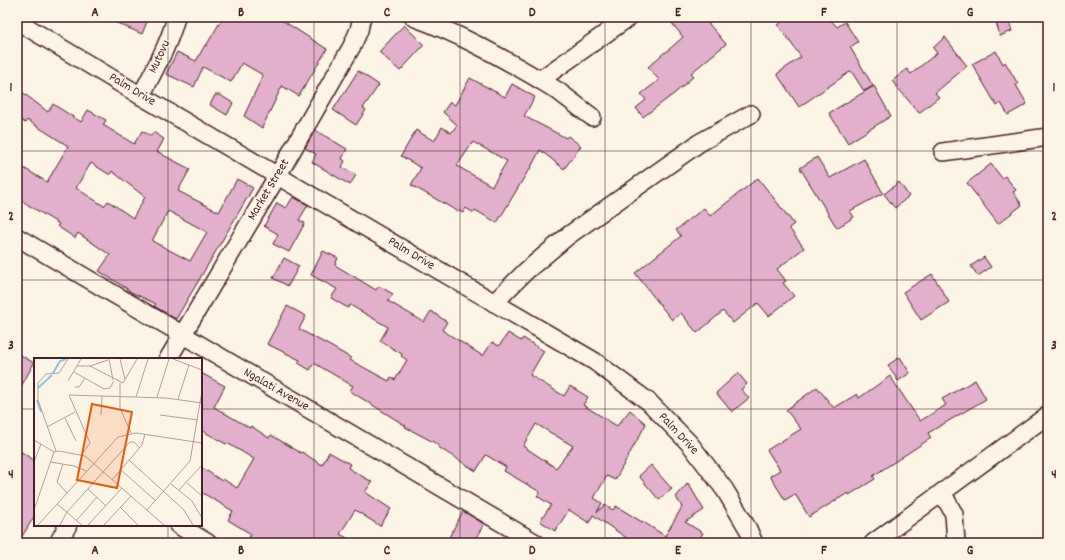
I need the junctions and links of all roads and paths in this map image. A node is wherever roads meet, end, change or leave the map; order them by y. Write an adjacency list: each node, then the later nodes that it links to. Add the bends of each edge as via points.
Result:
1 (176, 17): 7 (street, Mutovu, via 164,51)
2 (362, 17): 12 (street, Market Street, via 352,46)
3 (413, 17): 6 (street, via 487,49)
4 (629, 17): 6 (street)
5 (17, 21): 7 (street, Palm Drive)
6 (540, 80): 9 (street)
7 (141, 96): 12 (street, Palm Drive)
8 (751, 114): 14 (street, via 699,144 569,235 526,271)
9 (592, 117)
10 (1048, 137): 11 (street)
11 (943, 152)
12 (278, 175): 14 (street, Palm Drive); 15 (street, Market Street)
13 (17, 237): 15 (street, Ngalati Avenue)
14 (494, 303): 24 (street, Palm Drive, via 594,361 649,402 690,444 725,490)
15 (182, 335): 16 (street, Market Street); 23 (street, Ngalati Avenue)
16 (169, 358)
17 (1048, 415): 18 (street)
18 (942, 492): 25 (street); 26 (street, via 954,514)
19 (67, 526): 21 (street)
20 (180, 526): 22 (street)
21 (58, 543)
22 (208, 543)
23 (536, 543)
24 (754, 543)
25 (873, 543)
26 (956, 543)

